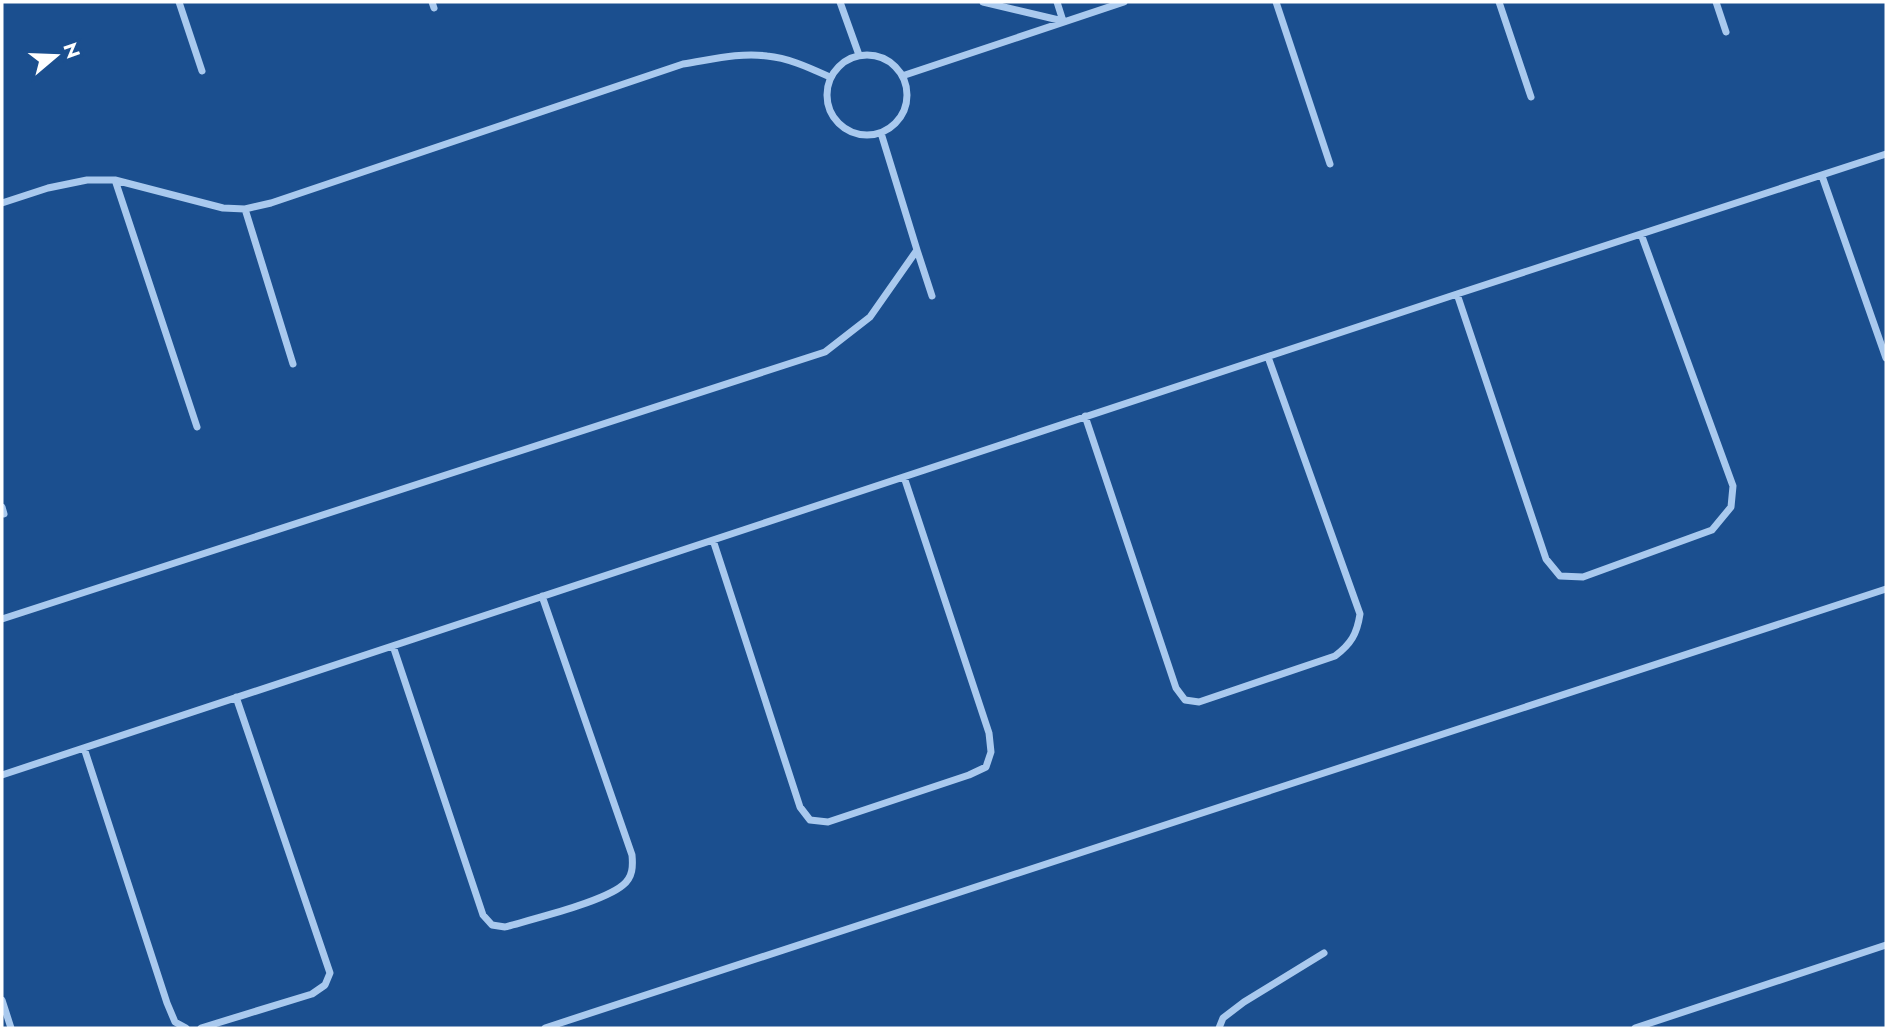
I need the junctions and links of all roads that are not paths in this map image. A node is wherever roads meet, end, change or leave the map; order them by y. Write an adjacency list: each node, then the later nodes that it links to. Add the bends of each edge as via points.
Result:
1 (179, 2): 12 (street)
2 (840, 2): 11 (street)
3 (983, 2): 9 (street)
4 (1057, 2): 9 (street)
5 (1124, 2): 9 (street)
6 (1276, 2): 18 (street)
7 (1499, 2): 15 (street)
8 (1716, 2): 10 (street)
9 (1063, 22): 13 (street)
10 (1726, 32)
11 (859, 55): 13 (street, via 884,58); 14 (street, via 842,63)
12 (202, 71)
13 (902, 76): 16 (street, via 906,102 901,116)
14 (830, 77): 16 (street, via 827,97 832,117 854,133); 22 (street, via 766,55 683,64)
15 (1531, 97)
16 (881, 133): 24 (street)
17 (1886, 154): 19 (street)
18 (1330, 164)
19 (1822, 176): 23 (street); 28 (street)
20 (115, 180): 21 (street, via 87,180); 22 (street, via 223,208); 31 (street)
21 (2, 203)
22 (244, 209): 29 (street)
23 (1641, 234): 25 (street); 25 (street, via 1732,486 1731,507 1712,530 1583,577 1559,576 1546,559)
24 (917, 250): 26 (street); 36 (street, via 870,317 825,352)
25 (1457, 294): 27 (street)
26 (932, 296)
27 (1268, 356): 30 (street); 30 (street, via 1360,614 1358,630 1335,656 1199,702 1185,700 1176,688)
28 (1886, 358)
29 (293, 364)
30 (1086, 416): 32 (street)
31 (197, 427)
32 (904, 477): 33 (street); 33 (street, via 989,733 991,752 986,766 969,775 828,822 810,820 800,807)
33 (713, 540): 35 (street)
34 (1886, 589): 47 (street)
35 (542, 596): 37 (street); 37 (street, via 632,855 633,870 625,884 607,894 505,928 492,925 483,915)
36 (2, 619)
37 (393, 646): 38 (street)
38 (236, 697): 39 (street); 46 (street, via 330,973 325,985 312,994)
39 (84, 748): 40 (street); 45 (street, via 167,1003 176,1021)
40 (2, 775)
41 (1886, 945): 49 (street)
42 (1324, 953): 48 (street, via 1244,1002 1223,1018)
43 (2, 1000): 44 (street)
44 (11, 1028)
45 (186, 1028)
46 (201, 1028)
47 (545, 1028)
48 (1219, 1028)
49 (1635, 1028)

